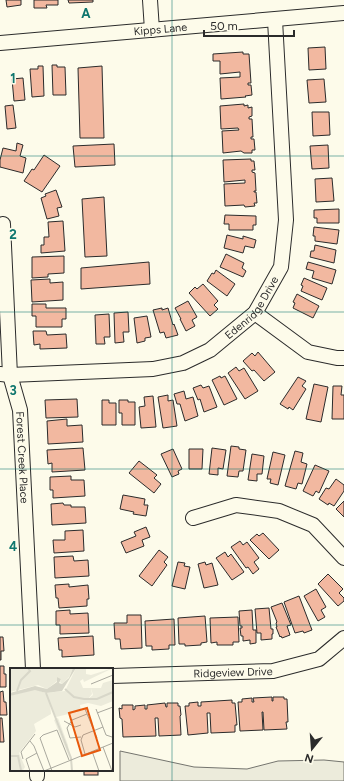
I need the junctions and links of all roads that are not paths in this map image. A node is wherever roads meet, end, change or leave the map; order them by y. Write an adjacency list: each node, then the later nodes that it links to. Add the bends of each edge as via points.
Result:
1 (150, 0): 4 (street)
2 (344, 13): 3 (street, Kipps Lane)
3 (275, 20): 4 (street, Kipps Lane); 7 (street, Edenridge Drive, via 286,220 281,266)
4 (152, 30): 5 (street, Kipps Lane)
5 (0, 43)
6 (3, 224): 9 (street, Forest Creek Place)
7 (255, 313): 8 (street, via 308,352); 9 (street, Edenridge Drive, via 210,350 183,363 153,369)
8 (344, 358)
9 (5, 374): 13 (street, Forest Creek Place, via 20,410)
10 (193, 518): 11 (street, via 236,505 279,511 313,525)
11 (344, 558)
12 (344, 638): 14 (street, Ridgeview Drive, via 319,659 272,672)
13 (33, 668)
14 (113, 676)

